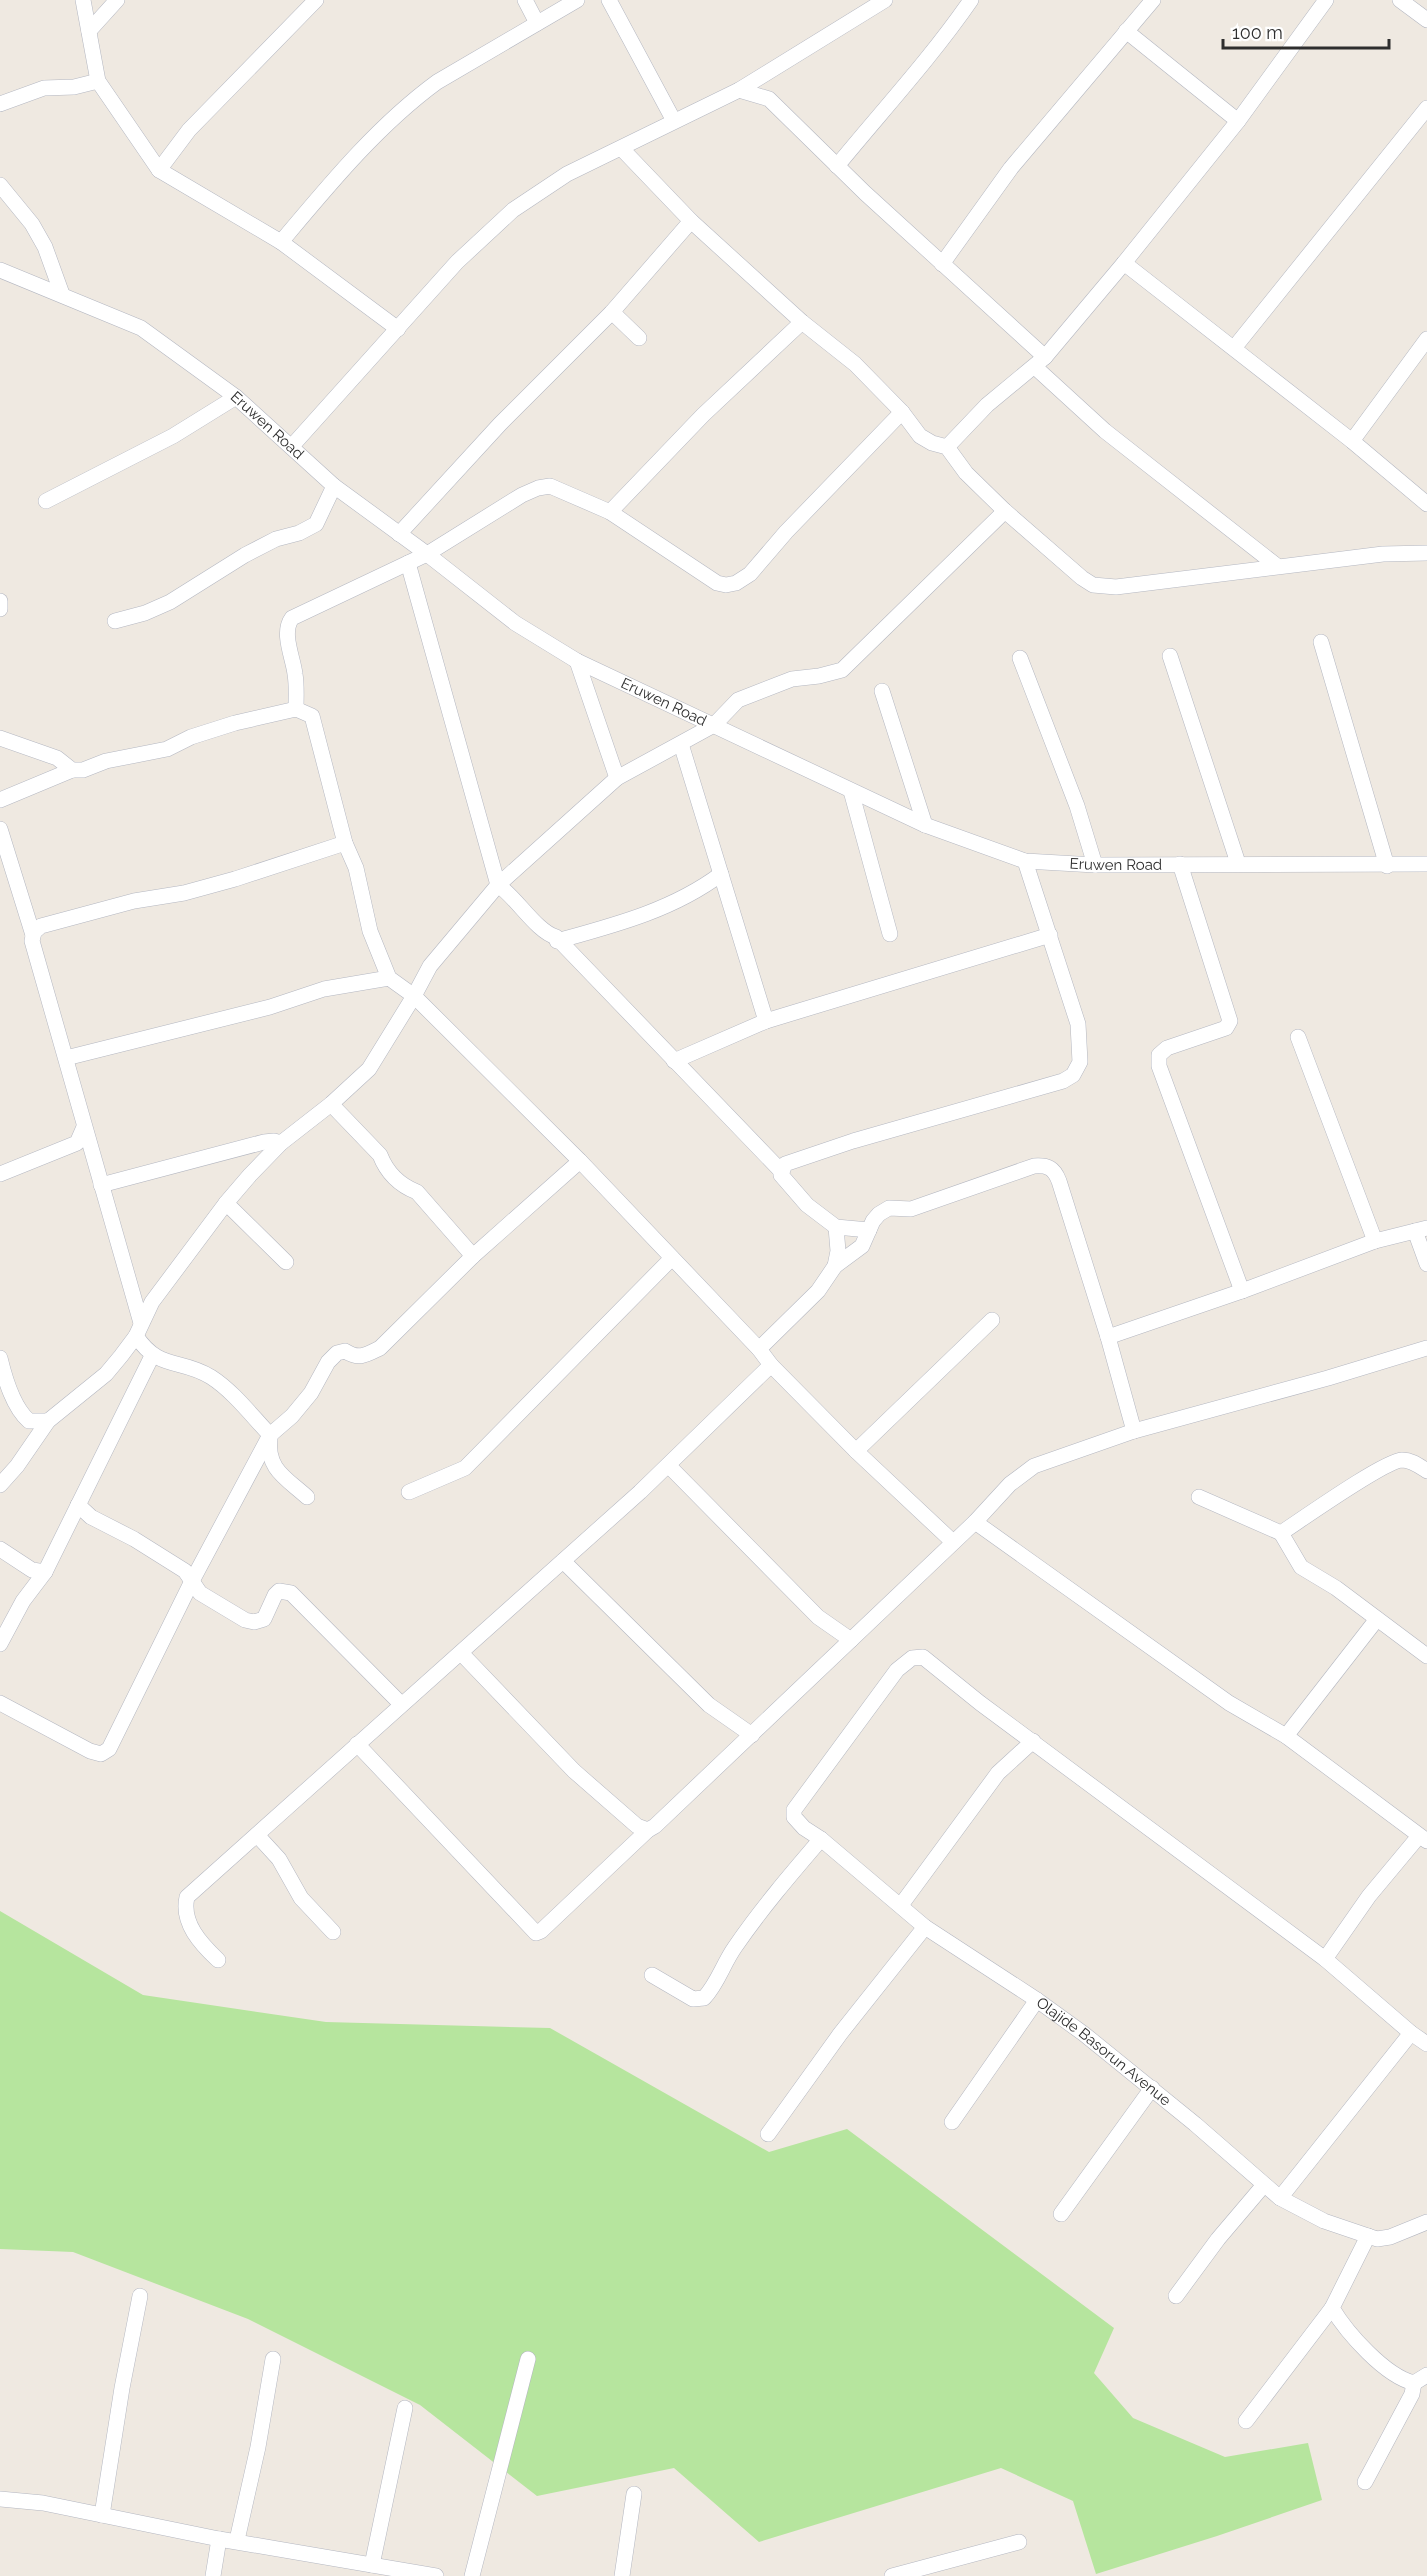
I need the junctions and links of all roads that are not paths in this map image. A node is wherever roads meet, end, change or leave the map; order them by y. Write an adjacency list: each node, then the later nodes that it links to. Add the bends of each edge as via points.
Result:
1 (83, 0): 15 (street)
2 (117, 0): 15 (street)
3 (316, 0): 26 (street, via 189,130)
4 (525, 0): 13 (street)
5 (577, 0): 13 (street)
6 (609, 0): 22 (street)
7 (885, 0): 16 (street)
8 (971, 0): 25 (street, via 942,42)
9 (1153, 0): 14 (street)
10 (1326, 0): 23 (street)
11 (1400, 0): 12 (street)
12 (1427, 20)
13 (537, 23): 29 (street, via 416,97 334,180)
14 (1126, 30): 23 (street); 31 (street, via 1011,168)
15 (89, 31): 17 (street)
16 (774, 70): 18 (street); 19 (street)
17 (98, 81): 20 (street, via 44,88); 26 (street)
18 (739, 90): 19 (street); 22 (street)
19 (769, 99): 25 (street)
20 (1, 103)
21 (1427, 108): 39 (street)
22 (674, 121): 24 (street)
23 (1238, 121): 30 (street)
24 (622, 149): 28 (street); 36 (street, via 567,174 513,210 457,262)
25 (837, 166): 31 (street)
26 (159, 170): 29 (street)
27 (0, 185): 33 (street, via 32,224)
28 (691, 221): 34 (street); 35 (street)
29 (281, 242): 36 (street)
30 (1124, 263): 39 (street); 40 (street)
31 (942, 264): 40 (street)
32 (0, 270): 33 (street, Eruwen Road)
33 (62, 294): 41 (street, Eruwen Road, via 141,328)
34 (612, 312): 37 (street); 51 (street, via 500,423)
35 (802, 322): 42 (street, via 855,364); 50 (street, via 703,415)
36 (398, 329): 44 (street)
37 (639, 338)
38 (1427, 339): 43 (street)
39 (1234, 348): 43 (street)
40 (1040, 362): 45 (street, via 987,405); 55 (street, via 1105,431)
41 (236, 397): 44 (street, Eruwen Road); 47 (street, via 173,436)
42 (902, 412): 45 (street, via 920,435); 50 (street, via 750,574 736,583 717,583)
43 (1352, 441): 48 (street)
44 (292, 446): 46 (street, Eruwen Road)
45 (947, 447): 49 (street, via 966,473)
46 (334, 486): 51 (street, Eruwen Road); 58 (street, via 316,524 245,555 170,602)
47 (46, 501)
48 (1427, 504)
49 (1005, 511): 55 (street, via 1093,585 1116,587); 65 (street, via 842,670 792,679 738,700)
50 (610, 512): 53 (street, via 550,486 538,488)
51 (399, 534): 53 (street, Eruwen Road)
52 (1427, 553): 55 (street)
53 (427, 554): 54 (street); 62 (street, Eruwen Road, via 515,623)
54 (408, 563): 64 (street, via 288,623); 82 (street)
55 (1277, 566)
56 (0, 602): 57 (street)
57 (0, 609)
58 (115, 621)
59 (1321, 642): 80 (street)
60 (1170, 656): 76 (street)
61 (1020, 658): 79 (street, via 1077,806)
62 (577, 662): 65 (street, Eruwen Road); 69 (street)
63 (882, 691): 72 (street)
64 (296, 709): 68 (street, via 215,728 167,749); 74 (street, via 312,716 315,723)
65 (714, 725): 67 (street); 70 (street, Eruwen Road)
66 (0, 738): 68 (street, via 57,758)
67 (681, 744): 69 (street); 81 (street)
68 (72, 770): 71 (street)
69 (617, 778): 82 (street)
70 (851, 791): 72 (street, Eruwen Road); 83 (street)
71 (0, 801)
72 (925, 825): 75 (street, Eruwen Road)
73 (0, 830): 84 (street)
74 (345, 843): 84 (street, via 184,893 134,901 41,926); 87 (street)
75 (1025, 861): 79 (street, Eruwen Road); 85 (street)
76 (1238, 863): 77 (street, Eruwen Road); 80 (street, Eruwen Road)
77 (1180, 864): 79 (street, Eruwen Road); 110 (street, via 1230,1021 1226,1028 1167,1048 1159,1054 1159,1066)
78 (1427, 864): 80 (street, Eruwen Road)
79 (1095, 865)
80 (1387, 866)
81 (721, 874): 86 (street, via 697,892 670,904); 89 (street)
82 (498, 885): 86 (street); 88 (street, via 430,966)
83 (890, 934)
84 (33, 935): 91 (street)
85 (1050, 935): 89 (street); 97 (street, via 1078,1024 1080,1062 1072,1075 1063,1081 785,1164)
86 (557, 941): 92 (street)
87 (388, 978): 88 (street); 91 (street, via 324,989)
88 (414, 996): 93 (street, via 369,1069); 96 (street)
89 (766, 1021): 92 (street)
90 (1298, 1037): 104 (street)
91 (66, 1058): 94 (street)
92 (674, 1061): 97 (street)
93 (331, 1104): 95 (street); 105 (street, via 380,1155 395,1180 417,1192)
94 (84, 1127): 98 (street, via 77,1143); 99 (street)
95 (281, 1143): 99 (street, via 264,1142); 100 (street)
96 (580, 1161): 105 (street); 106 (street)
97 (781, 1172): 101 (street, via 807,1204)
98 (0, 1174)
99 (101, 1185): 112 (street)
100 (226, 1203): 107 (street); 112 (street, via 153,1302)
101 (836, 1227): 102 (street); 109 (street)
102 (869, 1230): 109 (street, via 862,1246); 113 (street, via 879,1214 889,1209 911,1209 1046,1165 1055,1171 1059,1181)
103 (1421, 1230): 104 (street); 108 (street)
104 (1375, 1241): 110 (street)
105 (473, 1256): 121 (street, via 380,1348 364,1356 337,1353 312,1393)
106 (672, 1258): 114 (street); 126 (street, via 465,1468)
107 (286, 1262)
108 (1427, 1264)
109 (836, 1266): 114 (street, via 818,1292)
110 (1242, 1292): 113 (street)
111 (992, 1320): 122 (street)
112 (139, 1329): 116 (street); 119 (street, via 106,1374)
113 (1108, 1337): 120 (street)
114 (759, 1348): 118 (street)
115 (1427, 1348): 120 (street)
116 (152, 1356): 121 (street, via 209,1375); 129 (street)
117 (0, 1358): 119 (street, via 23,1416 30,1421)
118 (771, 1365): 122 (street); 123 (street)
119 (48, 1421): 125 (street)
120 (1134, 1431): 130 (street, via 1034,1466 1010,1484)
121 (270, 1435): 127 (street, via 271,1462); 136 (street)
122 (856, 1451): 132 (street)
123 (668, 1465): 134 (street); 138 (street, via 818,1617)
124 (1427, 1471): 131 (street, via 1401,1460 1381,1468)
125 (0, 1485)
126 (409, 1492)
127 (307, 1497)
128 (1199, 1497): 131 (street)
129 (78, 1504): 135 (street); 136 (street, via 91,1517 185,1571)
130 (975, 1522): 132 (street); 145 (street, via 1229,1703)
131 (1281, 1533): 137 (street, via 1301,1567)
132 (953, 1542): 138 (street)
133 (0, 1549): 135 (street, via 32,1570)
134 (563, 1561): 140 (street); 144 (street, via 709,1705)
135 (45, 1572): 139 (street, via 23,1600)
136 (192, 1581): 142 (street, via 110,1749 101,1754 90,1751); 143 (street, via 200,1593 254,1622 264,1619 275,1594 291,1593)
137 (1377, 1618): 141 (street); 145 (street)
138 (850, 1641): 144 (street)
139 (0, 1644)
140 (462, 1654): 143 (street); 148 (street, via 574,1771 637,1826)
141 (1427, 1656)
142 (0, 1703)
143 (401, 1704): 147 (street)
144 (752, 1735): 148 (street)
145 (1286, 1736): 151 (street)
146 (1033, 1741): 150 (street, Olajide Basorun Avenue, via 933,1663 923,1657 912,1658 897,1670 794,1810 794,1817 804,1828); 152 (street, via 998,1773); 155 (street)
147 (357, 1744): 148 (street, via 536,1933); 149 (street)
148 (648, 1830)
149 (257, 1835): 154 (street, via 279,1859 301,1898); 156 (street, via 187,1898 185,1915 200,1943)
150 (821, 1839): 152 (street, Olajide Basorun Avenue); 157 (street, via 733,1949 713,1989 704,1998 693,1999)
151 (1423, 1839): 155 (street, via 1369,1896)
152 (901, 1905): 153 (street, Olajide Basorun Avenue)
153 (925, 1927): 158 (street, Olajide Basorun Avenue); 163 (street, via 840,2034)
154 (333, 1932)
155 (1324, 1959): 159 (street)
156 (218, 1960)
157 (652, 1975)
158 (1037, 2000): 161 (street, Olajide Basorun Avenue); 162 (street)
159 (1411, 2033): 160 (street); 165 (street)
160 (1427, 2044)
161 (1152, 2088): 164 (street, Olajide Basorun Avenue); 166 (street)
162 (952, 2122)
163 (768, 2134)
164 (1263, 2186): 165 (street, Olajide Basorun Avenue); 170 (street)
165 (1280, 2198): 168 (street, Olajide Basorun Avenue, via 1323,2221)
166 (1061, 2214)
167 (1427, 2222): 168 (street, Olajide Basorun Avenue, via 1390,2237)
168 (1368, 2236): 171 (street)
169 (140, 2296): 180 (street)
170 (1176, 2296)
171 (1332, 2308): 174 (street, via 1346,2330 1377,2360 1406,2381); 176 (street)
172 (273, 2359): 182 (street)
173 (528, 2359): 188 (street)
174 (1420, 2379): 177 (street)
175 (405, 2408): 184 (street)
176 (1246, 2421)
177 (1365, 2482)
178 (634, 2494): 189 (street)
179 (0, 2499): 180 (street)
180 (102, 2515): 181 (street)
181 (219, 2539): 182 (street); 186 (street)
182 (237, 2541): 184 (street)
183 (1019, 2542): 185 (street)
184 (372, 2565): 187 (street)
185 (946, 2569): 190 (street)
186 (213, 2576)
187 (436, 2576)
188 (472, 2576)
189 (622, 2576)
190 (891, 2576)

